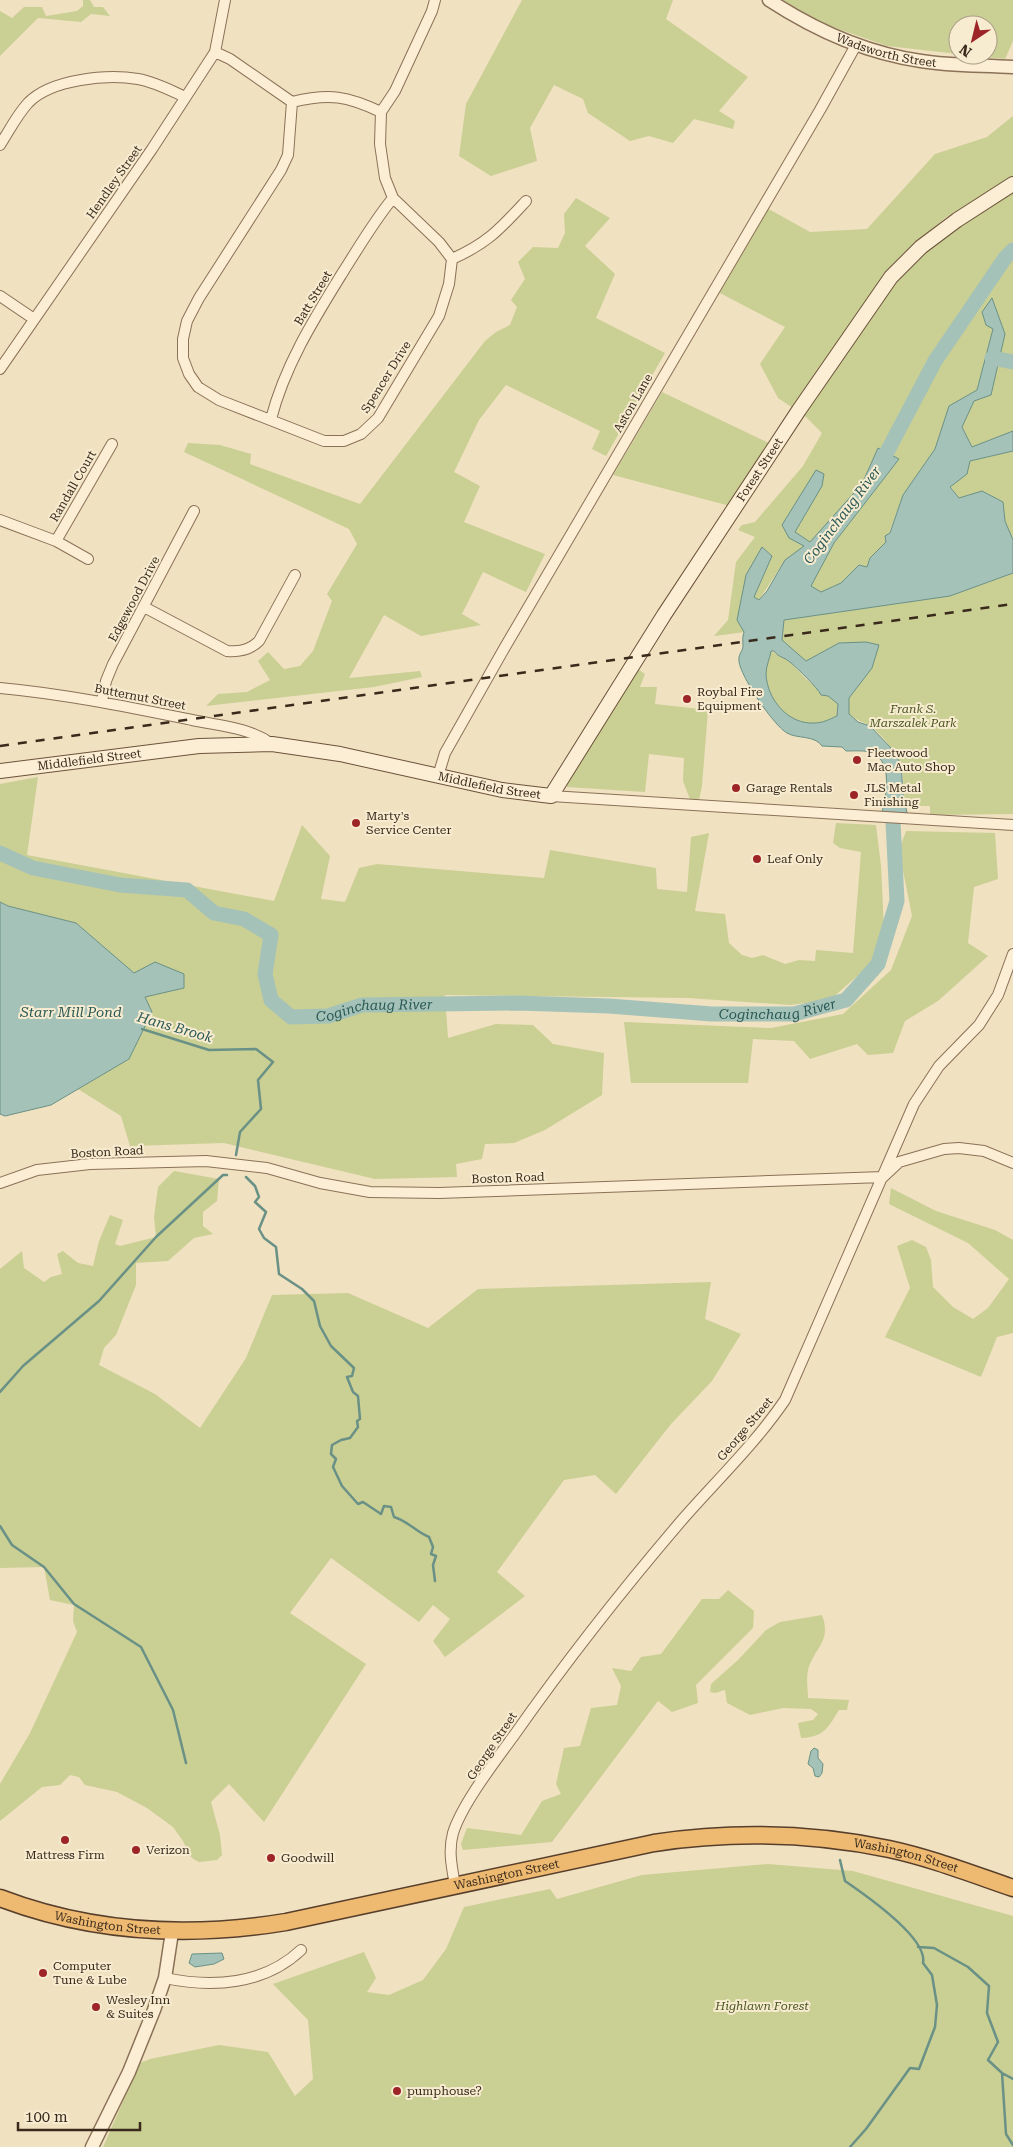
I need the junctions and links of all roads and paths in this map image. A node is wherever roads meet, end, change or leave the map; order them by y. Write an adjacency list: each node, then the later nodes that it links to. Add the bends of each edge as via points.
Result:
1 (225, 0): 5 (street, Hendley Street)
2 (435, 0): 9 (street, via 395,91)
3 (768, 0): 4 (street, Wadsworth Street, via 812,26)
4 (856, 45): 6 (street, Wadsworth Street, via 923,62); 30 (street, Aston Lane, via 502,653 445,753)
5 (215, 52): 7 (street, Hendley Street); 8 (street)
6 (1013, 67)
7 (185, 97): 10 (street, via 138,79 64,83 44,91 28,103); 16 (street, Hendley Street)
8 (292, 102): 9 (street, via 334,96 359,101); 18 (street, Spencer Drive, via 288,155 198,298 183,339 183,358 198,387 219,400)
9 (381, 112): 12 (street, via 380,144 385,178)
10 (0, 145)
11 (1013, 184): 31 (main road, Forest Street, via 927,242 891,277 664,615)
12 (393, 198): 14 (street); 18 (street, Batt Street, via 379,214 313,320 291,360)
13 (526, 201): 14 (street, via 494,235)
14 (452, 259): 18 (street, Spencer Drive, via 449,284 439,316 378,418 361,434 344,441 324,441)
15 (0, 296): 16 (street)
16 (34, 319): 17 (street, Hendley Street)
17 (0, 368)
18 (271, 419)
19 (112, 444): 22 (street, Randall Court)
20 (194, 510): 25 (street, Edgewood Drive)
21 (0, 520): 22 (street)
22 (56, 541): 23 (street)
23 (88, 559)
24 (296, 576): 25 (street, via 259,640 252,647 238,652 227,650)
25 (144, 608): 27 (street, Edgewood Drive, via 113,664)
26 (0, 688): 27 (street, Butternut Street)
27 (102, 702): 28 (street, Butternut Street, via 247,731)
28 (272, 744): 29 (main road, Middlefield Street, via 198,746); 30 (main road, Middlefield Street, via 340,754)
29 (0, 771)
30 (438, 776): 31 (main road, Middlefield Street, via 502,790)
31 (551, 796): 32 (street, Middlefield Street)
32 (1013, 825)
33 (1013, 954): 35 (street, George Street, via 998,995 979,1025 939,1066 914,1104)
34 (1013, 1164): 35 (street, via 984,1152 944,1149 898,1162)
35 (882, 1176): 36 (street, Boston Road, via 439,1193 370,1192 320,1183 268,1168 206,1161 81,1165 37,1170); 37 (street, George Street, via 786,1400 601,1619 505,1747 453,1833 450,1858)
36 (0, 1183)
37 (455, 1885): 38 (highway, Washington Street, via 654,1843 742,1834 812,1837 890,1850); 40 (highway, Washington Street, via 278,1924)
38 (1013, 1888)
39 (0, 1898): 40 (highway, Washington Street, via 94,1924)
40 (172, 1932): 42 (street)
41 (301, 1950): 42 (street, via 283,1966 244,1980 213,1983)
42 (165, 1978): 43 (street, via 129,2072)
43 (92, 2147)

